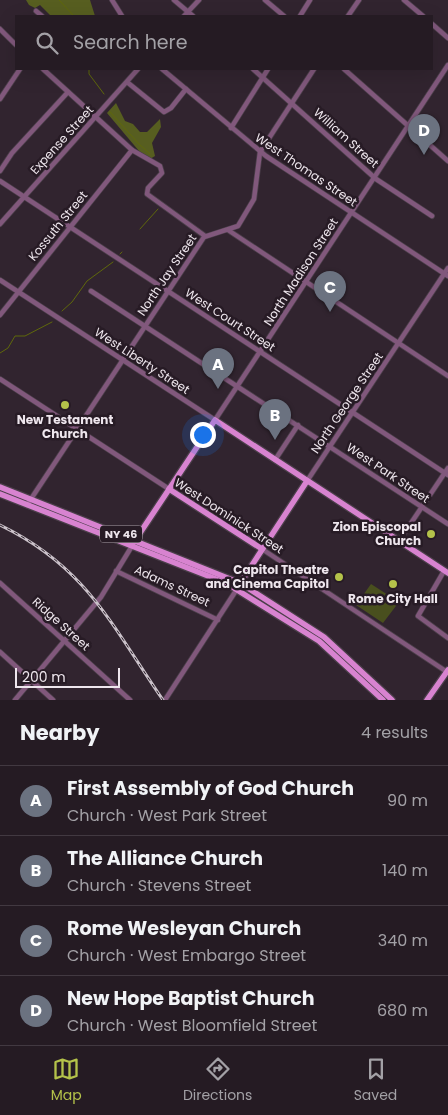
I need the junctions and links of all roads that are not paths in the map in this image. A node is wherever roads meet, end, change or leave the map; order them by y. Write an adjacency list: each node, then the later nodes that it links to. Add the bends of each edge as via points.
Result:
1 (112, 0): 11 (street)
2 (174, 0): 9 (street)
3 (199, 0): 9 (street)
4 (265, 0): 12 (street)
5 (310, 0): 13 (street)
6 (358, 0): 14 (street)
7 (404, 0): 15 (street)
8 (36, 11): 10 (street)
9 (186, 14)
10 (41, 15)
11 (121, 15)
12 (283, 15)
13 (301, 15)
14 (349, 15)
15 (422, 15)
16 (433, 25): 18 (street)
17 (0, 30): 19 (street)
18 (448, 38)
19 (15, 43)
20 (448, 65): 36 (street, North Madison Street)
21 (19, 70): 33 (street)
22 (44, 70): 32 (street)
23 (137, 70): 30 (street, Expense Street)
24 (163, 70): 31 (street, West Thomas Street)
25 (254, 70): 29 (street, William Street)
26 (267, 70): 29 (street)
27 (313, 70): 34 (street, North Jay Street)
28 (345, 70): 36 (street)
29 (263, 78): 34 (street, William Street); 37 (street)
30 (127, 82): 31 (street, via 164,112); 35 (street, Expense Street)
31 (186, 89): 37 (street, West Thomas Street)
32 (68, 92): 35 (street); 41 (street, via 12,153)
33 (0, 99)
34 (291, 103): 39 (street, North Jay Street); 42 (street, William Street)
35 (96, 117): 38 (street); 44 (street, Expense Street)
36 (408, 126): 40 (street); 42 (street, North Madison Street)
37 (231, 128): 39 (street, West Thomas Street)
38 (132, 150): 48 (street, Kossuth Street); 50 (street, via 161,168 162,173 148,188 147,194)
39 (260, 152): 45 (street, West Thomas Street); 49 (street, North Jay Street, via 254,199 238,226)
40 (448, 162)
41 (0, 171)
42 (375, 177): 45 (street, North Madison Street); 46 (street, William Street)
43 (0, 181): 44 (street, West Court Street)
44 (24, 197): 47 (street, Expense Street); 48 (street, West Court Street)
45 (352, 213): 52 (street, West Thomas Street); 54 (street, North Madison Street)
46 (432, 216)
47 (0, 224)
48 (70, 228): 55 (street, Kossuth Street); 57 (street, West Court Street)
49 (228, 230): 50 (street, North Jay Street); 54 (street)
50 (205, 236): 57 (street, North Jay Street)
51 (448, 268): 52 (street, North George Street)
52 (446, 275): 60 (street, North George Street)
53 (0, 280): 55 (street, West Liberty Street)
54 (306, 282): 60 (street); 61 (street, North Madison Street)
55 (18, 291): 58 (street, Kossuth Street); 62 (street, West Liberty Street)
56 (91, 291): 59 (street, West Park Street)
57 (168, 292): 59 (street, North Jay Street); 61 (street, West Court Street)
58 (0, 314)
59 (145, 326): 62 (street, North Jay Street); 65 (street, West Park Street)
60 (399, 343): 63 (street); 66 (street, North George Street)
61 (260, 351): 65 (street, North Madison Street); 66 (street, West Court Street)
62 (122, 359): 67 (street, West Liberty Street); 69 (street, North Jay Street)
63 (448, 376)
64 (0, 379): 69 (street, West Dominick Street)
65 (238, 387): 67 (street, North Madison Street); 68 (street, West Park Street)
66 (353, 412): 70 (street, North George Street); 73 (street, West Court Street)
67 (215, 420): 71 (main road, West Liberty Street); 76 (main road, North Madison Street)
68 (298, 425): 70 (street, West Park Street); 71 (street)
69 (77, 428): 76 (street, West Dominick Street); 78 (street, North Jay Street)
70 (330, 446): 74 (street, North George Street); 79 (street, West Park Street)
71 (276, 460): 74 (main road, West Liberty Street)
72 (448, 468): 73 (street)
73 (446, 474): 79 (street)
74 (307, 481): 82 (main road, West Liberty Street); 84 (main road, North George Street)
75 (0, 487): 78 (main road, NY 46)
76 (169, 489): 81 (main road, North Madison Street); 84 (main road, West Dominick Street)
77 (0, 494): 78 (main road, NY 46)
78 (29, 502): 81 (main road, NY 46); 83 (main road, NY 46)
79 (422, 508): 80 (street, West Park Street); 82 (street)
80 (448, 524)
81 (136, 540): 83 (main road, North Madison Street); 88 (main road, NY 46)
82 (399, 541): 86 (main road, West Liberty Street)
83 (132, 546): 85 (street); 89 (main road, NY 46)
84 (262, 550): 88 (main road, North George Street); 96 (street, West Dominick Street)
85 (116, 572): 91 (street, Adams Street); 94 (street, via 101,597)
86 (446, 572): 90 (street)
87 (0, 583): 94 (street, Ridge Street)
88 (240, 583): 89 (main road, North George Street); 103 (main road, NY 46, via 324,637)
89 (237, 589): 91 (street); 102 (main road, NY 46, via 327,647)
90 (418, 616): 92 (street); 93 (street)
91 (218, 620): 101 (street)
92 (412, 620)
93 (448, 638)
94 (64, 640): 97 (street); 100 (street, Ridge Street)
95 (0, 652): 97 (street)
96 (447, 671): 104 (main road)
97 (31, 680): 98 (street); 99 (street)
98 (15, 700)
99 (53, 700)
100 (130, 700)
101 (165, 700)
102 (383, 700)
103 (392, 700)
104 (427, 700)

